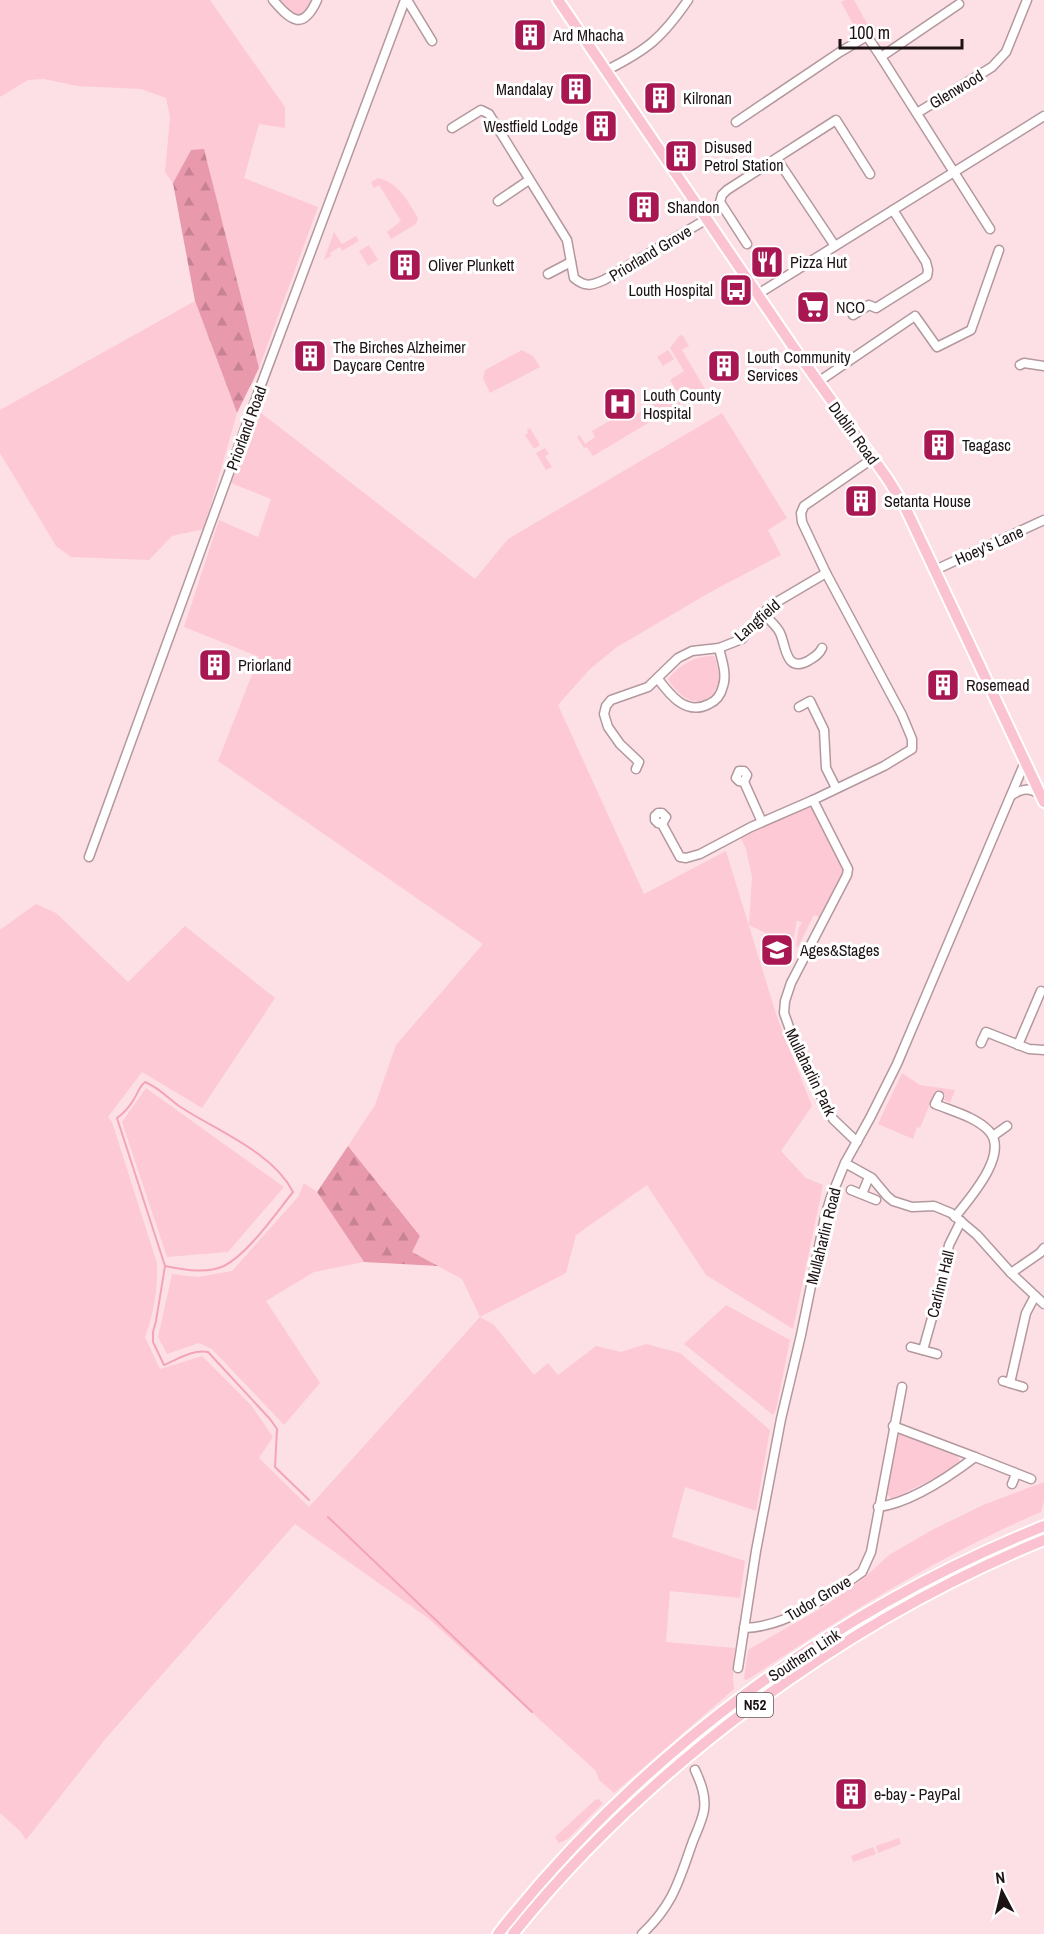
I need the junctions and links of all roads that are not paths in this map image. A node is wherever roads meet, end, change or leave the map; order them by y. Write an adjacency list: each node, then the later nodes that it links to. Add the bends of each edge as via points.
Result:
1 (273, 0): 2 (street, via 289,18 298,20 311,12)
2 (317, 0)
3 (406, 0): 8 (street); 51 (street, Priorland Road)
4 (558, 0): 10 (main road, Dublin Road)
5 (688, 0): 10 (street, via 656,41)
6 (1027, 0): 11 (street, Glenwood, via 1006,52 992,67)
7 (959, 4): 9 (street)
8 (432, 41)
9 (880, 57): 11 (street, Glenwood); 13 (street, Glenwood, via 867,36)
10 (607, 70): 21 (main road, Dublin Road)
11 (917, 113): 16 (street, Glenwood)
12 (1044, 116): 16 (street)
13 (736, 122)
14 (452, 128): 18 (street, Priorland Grove, via 481,110 489,114)
15 (777, 159): 17 (street, via 836,120); 23 (street, via 722,195 720,202); 24 (street)
16 (955, 171): 20 (street); 22 (street, Glenwood)
17 (870, 174)
18 (529, 180): 19 (street); 26 (street, Priorland Grove, via 567,240)
19 (498, 201)
20 (893, 210): 24 (street); 29 (street, via 926,262 927,276 876,308 869,305)
21 (708, 219): 26 (street, Priorland Grove, via 591,286 574,278); 28 (main road, Dublin Road)
22 (990, 228)
23 (747, 244)
24 (835, 246): 28 (street)
25 (999, 250): 32 (street, via 971,330 937,347 915,316)
26 (571, 262): 27 (street)
27 (548, 274)
28 (758, 294): 32 (main road, Dublin Road)
29 (853, 315)
30 (1020, 365): 31 (street)
31 (1044, 366)
32 (818, 382): 33 (main road, Dublin Road)
33 (872, 459): 35 (main road, Dublin Road, via 909,515); 36 (street, via 804,506 801,513)
34 (1044, 520): 35 (street, Hoey's Lane)
35 (934, 570): 42 (main road, Dublin Road)
36 (826, 573): 37 (street, Langfield, via 770,606); 45 (street, via 912,739 912,749)
37 (764, 614): 38 (street, Langfield, via 742,639); 39 (street, via 780,632 791,661 803,663)
38 (719, 648): 40 (street, Langfield, via 692,651 678,658); 40 (street, Langfield, via 724,686 710,704 684,705)
39 (822, 648)
40 (658, 679): 43 (street, Langfield, via 637,692 611,700 604,714 615,739 639,762)
41 (799, 707): 45 (street, via 810,700 817,713 824,730 826,768)
42 (1025, 762): 46 (street, Mullaharlin Road); 47 (main road, Dublin Road)
43 (636, 769)
44 (744, 782): 49 (street)
45 (836, 788): 48 (street)
46 (1012, 795): 47 (street, via 1020,789 1032,790); 59 (street, Mullaharlin Road, via 897,1064)
47 (1042, 798)
48 (813, 800): 49 (street); 59 (street, Mullaharlin Park, via 848,875 791,983 784,1013 798,1052 833,1119)
49 (762, 822): 50 (street, via 686,858 675,851)
50 (662, 824)
51 (89, 857)
52 (1041, 991): 54 (street)
53 (981, 1043): 54 (street, via 986,1032)
54 (1018, 1045): 55 (street)
55 (1044, 1050)
56 (939, 1095): 58 (street, via 935,1104 978,1122)
57 (1007, 1126): 58 (street)
58 (993, 1136): 65 (street, Carlinn Hall, via 993,1154 986,1175)
59 (857, 1142): 60 (street, Mullaharlin Road)
60 (845, 1163): 61 (street); 83 (street, Mullaharlin Road, via 825,1217 815,1262 763,1513)
61 (869, 1177): 63 (street); 65 (street, via 893,1201 912,1207 934,1206)
62 (851, 1190): 63 (street)
63 (862, 1194): 64 (street)
64 (876, 1200)
65 (958, 1219): 67 (street); 71 (street, Carlinn Hall)
66 (1044, 1248): 67 (street)
67 (1011, 1273): 68 (street)
68 (1035, 1296): 69 (street); 73 (street, via 1026,1313 1006,1382)
69 (1044, 1304)
70 (911, 1347): 71 (street)
71 (923, 1350): 72 (street)
72 (937, 1354)
73 (1023, 1387)
74 (902, 1388): 75 (street, Tudor Grove)
75 (893, 1426): 76 (street); 80 (street, Tudor Grove)
76 (975, 1457): 77 (street); 80 (street, via 928,1488)
77 (1016, 1474): 78 (street); 79 (street)
78 (1031, 1479)
79 (1012, 1484)
80 (878, 1508): 83 (street, Tudor Grove, via 871,1552 862,1572 772,1625)
81 (1044, 1526): 86 (main road, Southern Link / N52, via 890,1600 712,1718 612,1807)
82 (1044, 1540): 87 (main road, Southern Link / N52, via 901,1610 806,1668 742,1714 626,1813)
83 (744, 1628): 84 (street, Mullaharlin Road)
84 (738, 1668)
85 (695, 1770): 88 (street, via 704,1796 701,1823 667,1906)
86 (498, 1934)
87 (513, 1934)
88 (642, 1934)

